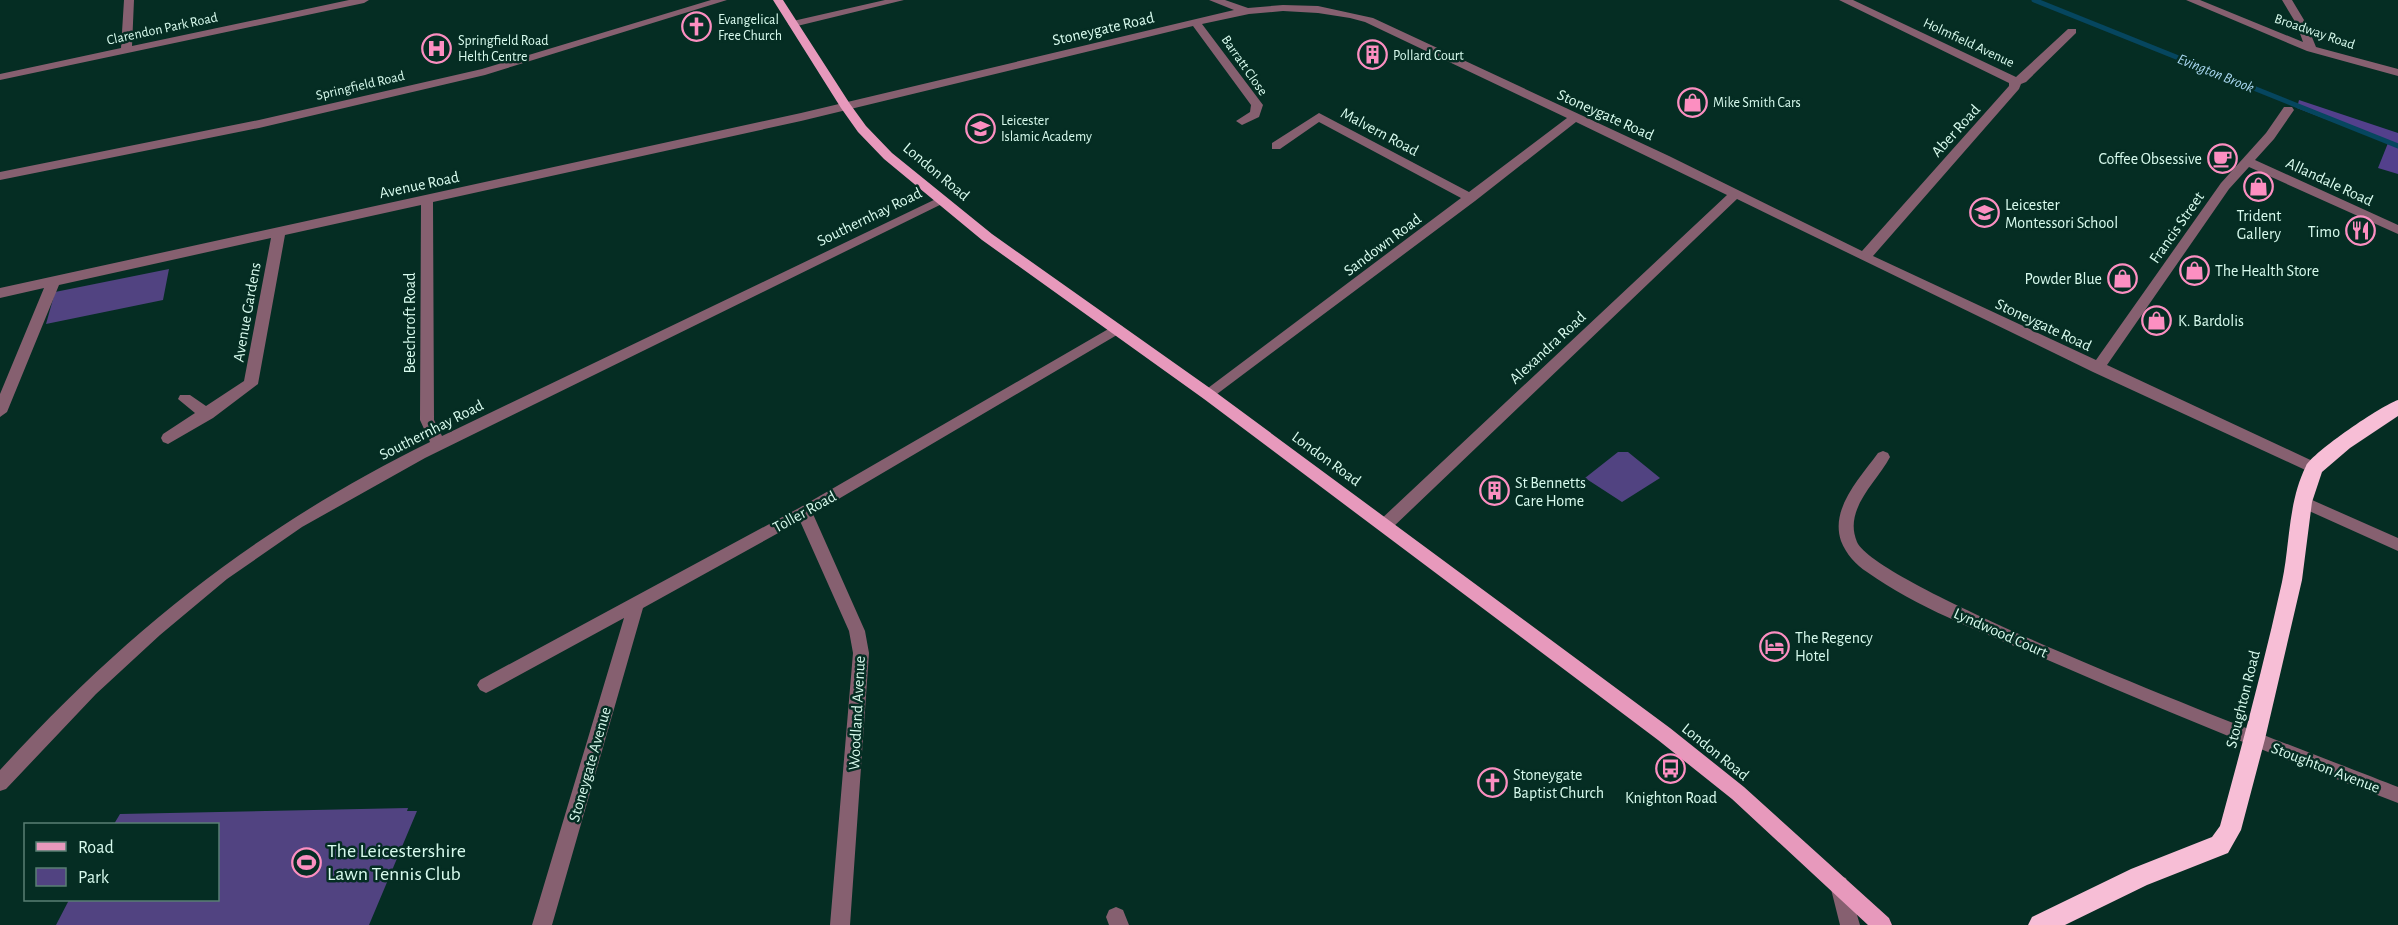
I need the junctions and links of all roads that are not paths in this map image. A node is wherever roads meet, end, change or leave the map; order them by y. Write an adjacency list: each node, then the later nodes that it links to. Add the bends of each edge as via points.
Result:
1 (129, 0): 16 (street)
2 (364, 0): 10 (street, Clarendon Park Road)
3 (722, 0): 26 (street, Springfield Road, via 485,72 259,124)
4 (778, 0): 13 (main road, London Road)
5 (899, 0): 13 (street)
6 (1214, 0): 11 (street)
7 (1844, 0): 19 (street, Holmfield Avenue)
8 (2191, 0): 15 (street, Broadway Road)
9 (2287, 0): 15 (street)
10 (345, 2): 16 (street, Clarendon Park Road)
11 (1247, 11): 12 (street, Stoneygate Road); 22 (street, Stoneygate Road, via 1308,8 1369,20)
12 (1196, 23): 20 (street, Stoneygate Road); 23 (street, Barratt Close, via 1257,105 1255,114)
13 (793, 24): 20 (main road, London Road)
14 (2072, 31): 19 (street, Aber Road, via 2022,80)
15 (2311, 49): 17 (street, Broadway Road)
16 (126, 51): 18 (street, Clarendon Park Road)
17 (2398, 73)
18 (0, 77)
19 (2015, 81): 33 (street, Aber Road, via 2015,87)
20 (845, 105): 29 (street, Avenue Road); 30 (main road, London Road, via 888,156)
21 (2289, 110): 25 (street, Francis Street)
22 (1574, 118): 27 (street, Stoneygate Road); 28 (street, Sandown Road)
23 (1242, 121)
24 (1276, 146): 28 (street, Malvern Road, via 1319,117)
25 (2248, 162): 31 (street, Allandale Road); 37 (street, Francis Street, via 2238,168)
26 (0, 176)
27 (1734, 195): 33 (street, Stoneygate Road); 49 (street, Alexandra Road)
28 (1470, 198): 38 (street, Sandown Road)
29 (427, 199): 32 (street, Avenue Road); 44 (street, Beechcroft Road, via 427,420)
30 (942, 201): 36 (main road, London Road, via 1046,281); 44 (street, Southernhay Road)
31 (2398, 230)
32 (279, 231): 34 (street, Avenue Road); 42 (street, Avenue Gardens, via 251,384)
33 (1864, 257): 37 (street, Stoneygate Road)
34 (53, 282): 35 (street, Avenue Road); 41 (street)
35 (0, 293)
36 (1117, 329): 38 (main road, London Road); 48 (street, Toller Road)
37 (2098, 368): 46 (street, Stoneygate Road)
38 (1209, 395): 49 (main road, London Road)
39 (185, 399): 42 (street)
40 (2398, 407): 46 (highway)
41 (0, 412)
42 (208, 414): 43 (street, Avenue Gardens)
43 (168, 438)
44 (438, 444): 54 (street, Southernhay Road, via 343,494 196,594 130,649)
45 (1883, 457): 53 (street, Lyndwood Court, via 1845,519 1850,543 1872,567 1950,610)
46 (2314, 468): 47 (highway, Stoughton Road)
47 (2303, 502): 50 (street); 53 (highway, Stoughton Road, via 2292,580)
48 (804, 512): 51 (street, Toller Road); 58 (street, Woodland Avenue, via 856,631 861,653)
49 (1385, 525): 56 (main road, London Road, via 1664,734 1737,793)
50 (2398, 546)
51 (636, 604): 52 (street, Toller Road); 57 (street, Stoneygate Avenue)
52 (486, 685)
53 (2254, 739): 55 (street, Stoughton Avenue); 61 (highway, Stoughton Road, via 2230,830 2220,845 2139,877)
54 (0, 783)
55 (2398, 795)
56 (1839, 885): 59 (street); 60 (main road, London Road)
57 (542, 925)
58 (840, 925)
59 (1850, 925)
60 (1882, 925)
61 (2040, 925)

